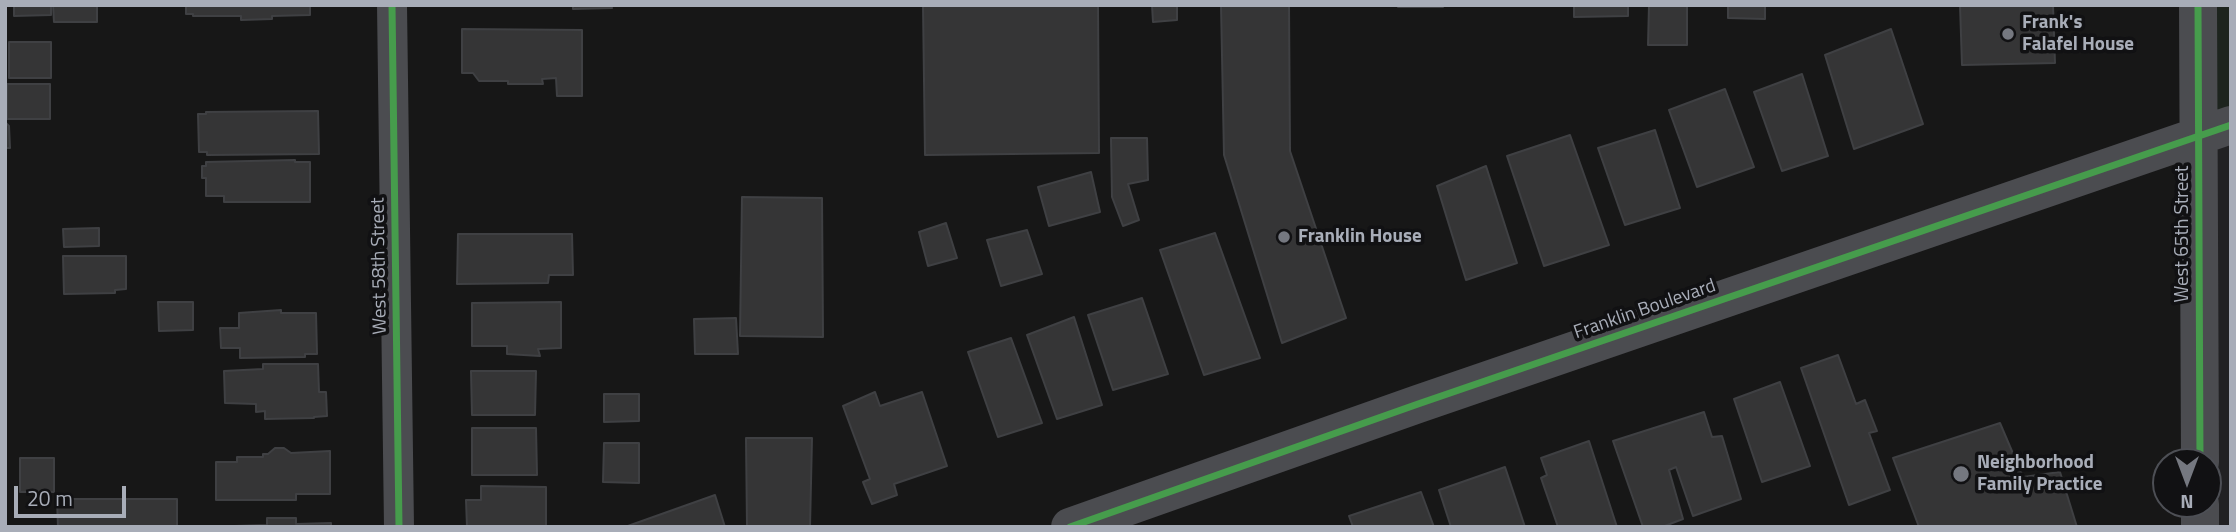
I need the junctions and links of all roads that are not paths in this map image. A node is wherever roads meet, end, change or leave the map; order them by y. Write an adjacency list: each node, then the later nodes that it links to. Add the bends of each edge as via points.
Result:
1 (392, 5): 5 (street, West 58th Street)
2 (2198, 5): 3 (street, West 65th Street)
3 (2215, 130): 4 (street, West 65th Street); 6 (street, Franklin Boulevard)
4 (2201, 448)
5 (399, 527)
6 (1070, 527)

